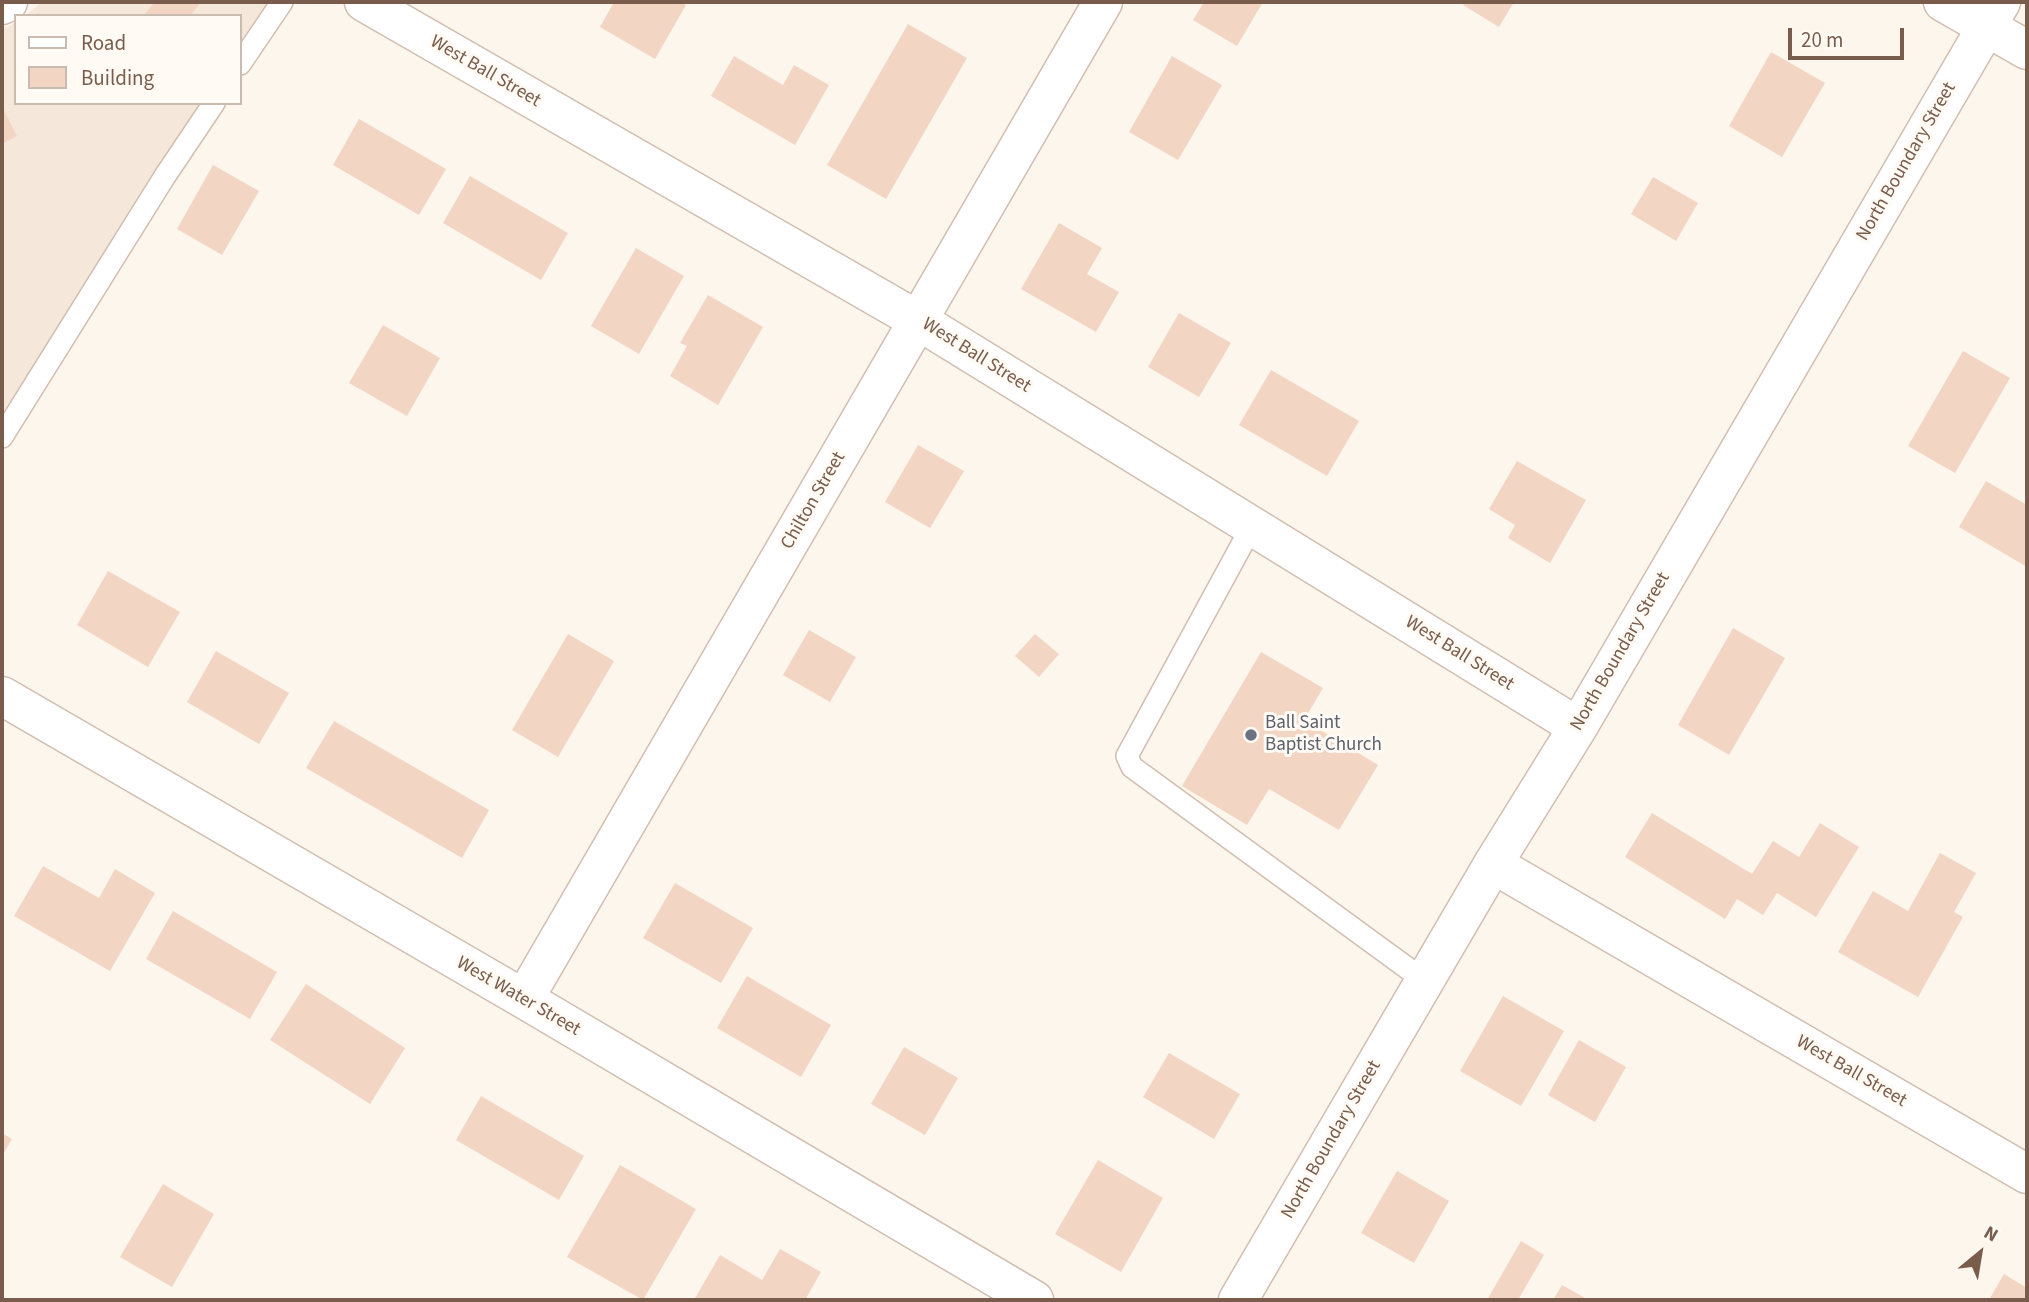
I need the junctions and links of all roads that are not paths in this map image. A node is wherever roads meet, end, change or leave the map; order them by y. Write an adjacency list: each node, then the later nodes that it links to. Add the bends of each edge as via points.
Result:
1 (8, 2): 6 (street)
2 (282, 2): 9 (lane)
3 (364, 2): 11 (street, West Ball Street)
4 (1103, 2): 11 (street, Chilton Street)
5 (1943, 2): 7 (street)
6 (2, 5)
7 (1994, 14): 8 (street); 15 (street, North Boundary Street)
8 (2027, 50)
9 (242, 61)
10 (213, 105): 12 (lane)
11 (919, 321): 13 (street, West Ball Street); 18 (street, Chilton Street)
12 (2, 437)
13 (1252, 526): 15 (street, West Ball Street); 17 (lane, via 1128,756 1132,767)
14 (2, 696): 18 (street, West Water Street)
15 (1578, 727): 16 (street, North Boundary Street)
16 (1493, 864): 17 (street, North Boundary Street); 19 (street, West Ball Street)
17 (1424, 982): 21 (street, North Boundary Street)
18 (524, 999): 20 (street, West Water Street)
19 (2027, 1174)
20 (1034, 1300)
21 (1238, 1300)

